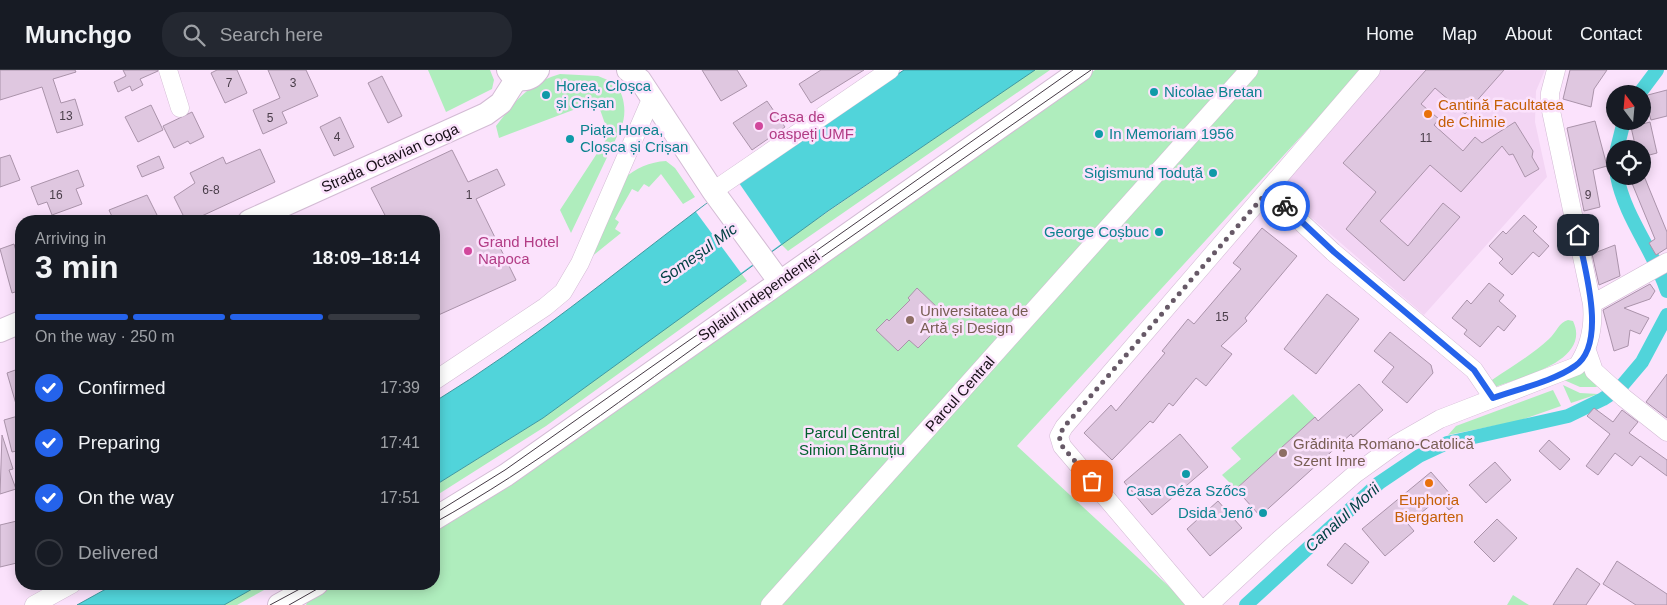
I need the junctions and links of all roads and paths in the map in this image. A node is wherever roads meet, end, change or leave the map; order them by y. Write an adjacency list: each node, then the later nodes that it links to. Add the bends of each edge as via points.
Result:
1 (168, 70): 11 (street)
2 (538, 70): 9 (main road, via 530,78)
3 (628, 70): 10 (main road)
4 (890, 70): 13 (street, via 752,162)
5 (1081, 70): 16 (main road, Splaiul Independenței)
6 (1249, 70): 29 (street, Parcul Central)
7 (1371, 70): 12 (street)
8 (1556, 70): 17 (street, via 1550,106)
9 (512, 74): 14 (main road, Strada Octavian Goga, via 501,103 486,114)
10 (652, 97): 13 (main road); 21 (street, via 580,263 563,292)
11 (180, 108)
12 (1268, 191): 22 (street, via 1334,252 1474,370); 30 (street, via 1059,436 1062,446)
13 (716, 195): 16 (main road)
14 (262, 215)
15 (1659, 267): 17 (street)
16 (779, 281): 24 (main road, Splaiul Independenței, via 506,475)
17 (1592, 304): 20 (street)
18 (15, 325): 19 (main road)
19 (0, 331)
20 (1587, 351): 22 (street, via 1576,366); 23 (street, via 1594,371)
21 (440, 377)
22 (1493, 398): 31 (street, via 1425,427 1378,456)
23 (1667, 432)
24 (440, 515)
25 (61, 590): 27 (street)
26 (306, 590): 28 (main road)
27 (34, 605)
28 (279, 605)
29 (770, 605)
30 (1197, 605)
31 (1209, 605)

